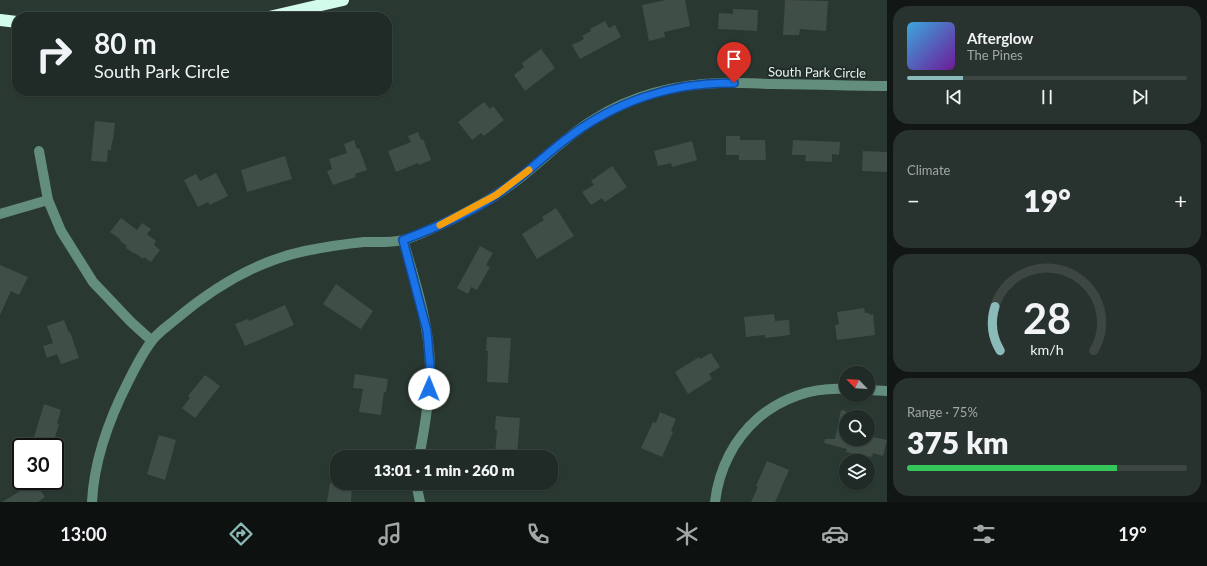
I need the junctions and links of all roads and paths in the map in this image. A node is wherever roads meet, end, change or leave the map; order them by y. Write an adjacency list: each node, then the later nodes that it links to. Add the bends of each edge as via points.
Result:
1 (343, 0): 2 (highway)
2 (291, 12)
3 (0, 20): 4 (highway)
4 (12, 21)
5 (887, 86): 9 (street, South Park Circle, via 719,83 655,93 625,103 595,118 496,195 430,230)
6 (39, 151): 7 (street)
7 (48, 200): 8 (street); 10 (street, via 61,231 93,282)
8 (0, 214)
9 (403, 240): 10 (street, South Park Circle, via 352,243 278,258 212,291 192,305); 14 (street, via 427,331 430,365 427,413)
10 (152, 341): 16 (street, South Park Circle, via 133,372 109,422 96,470)
11 (839, 389): 18 (street, via 807,392 785,400 762,414 734,444 723,468)
12 (875, 390): 13 (street)
13 (887, 391)
14 (420, 450)
15 (417, 490): 17 (street)
16 (92, 502)
17 (420, 502)
18 (715, 502)

